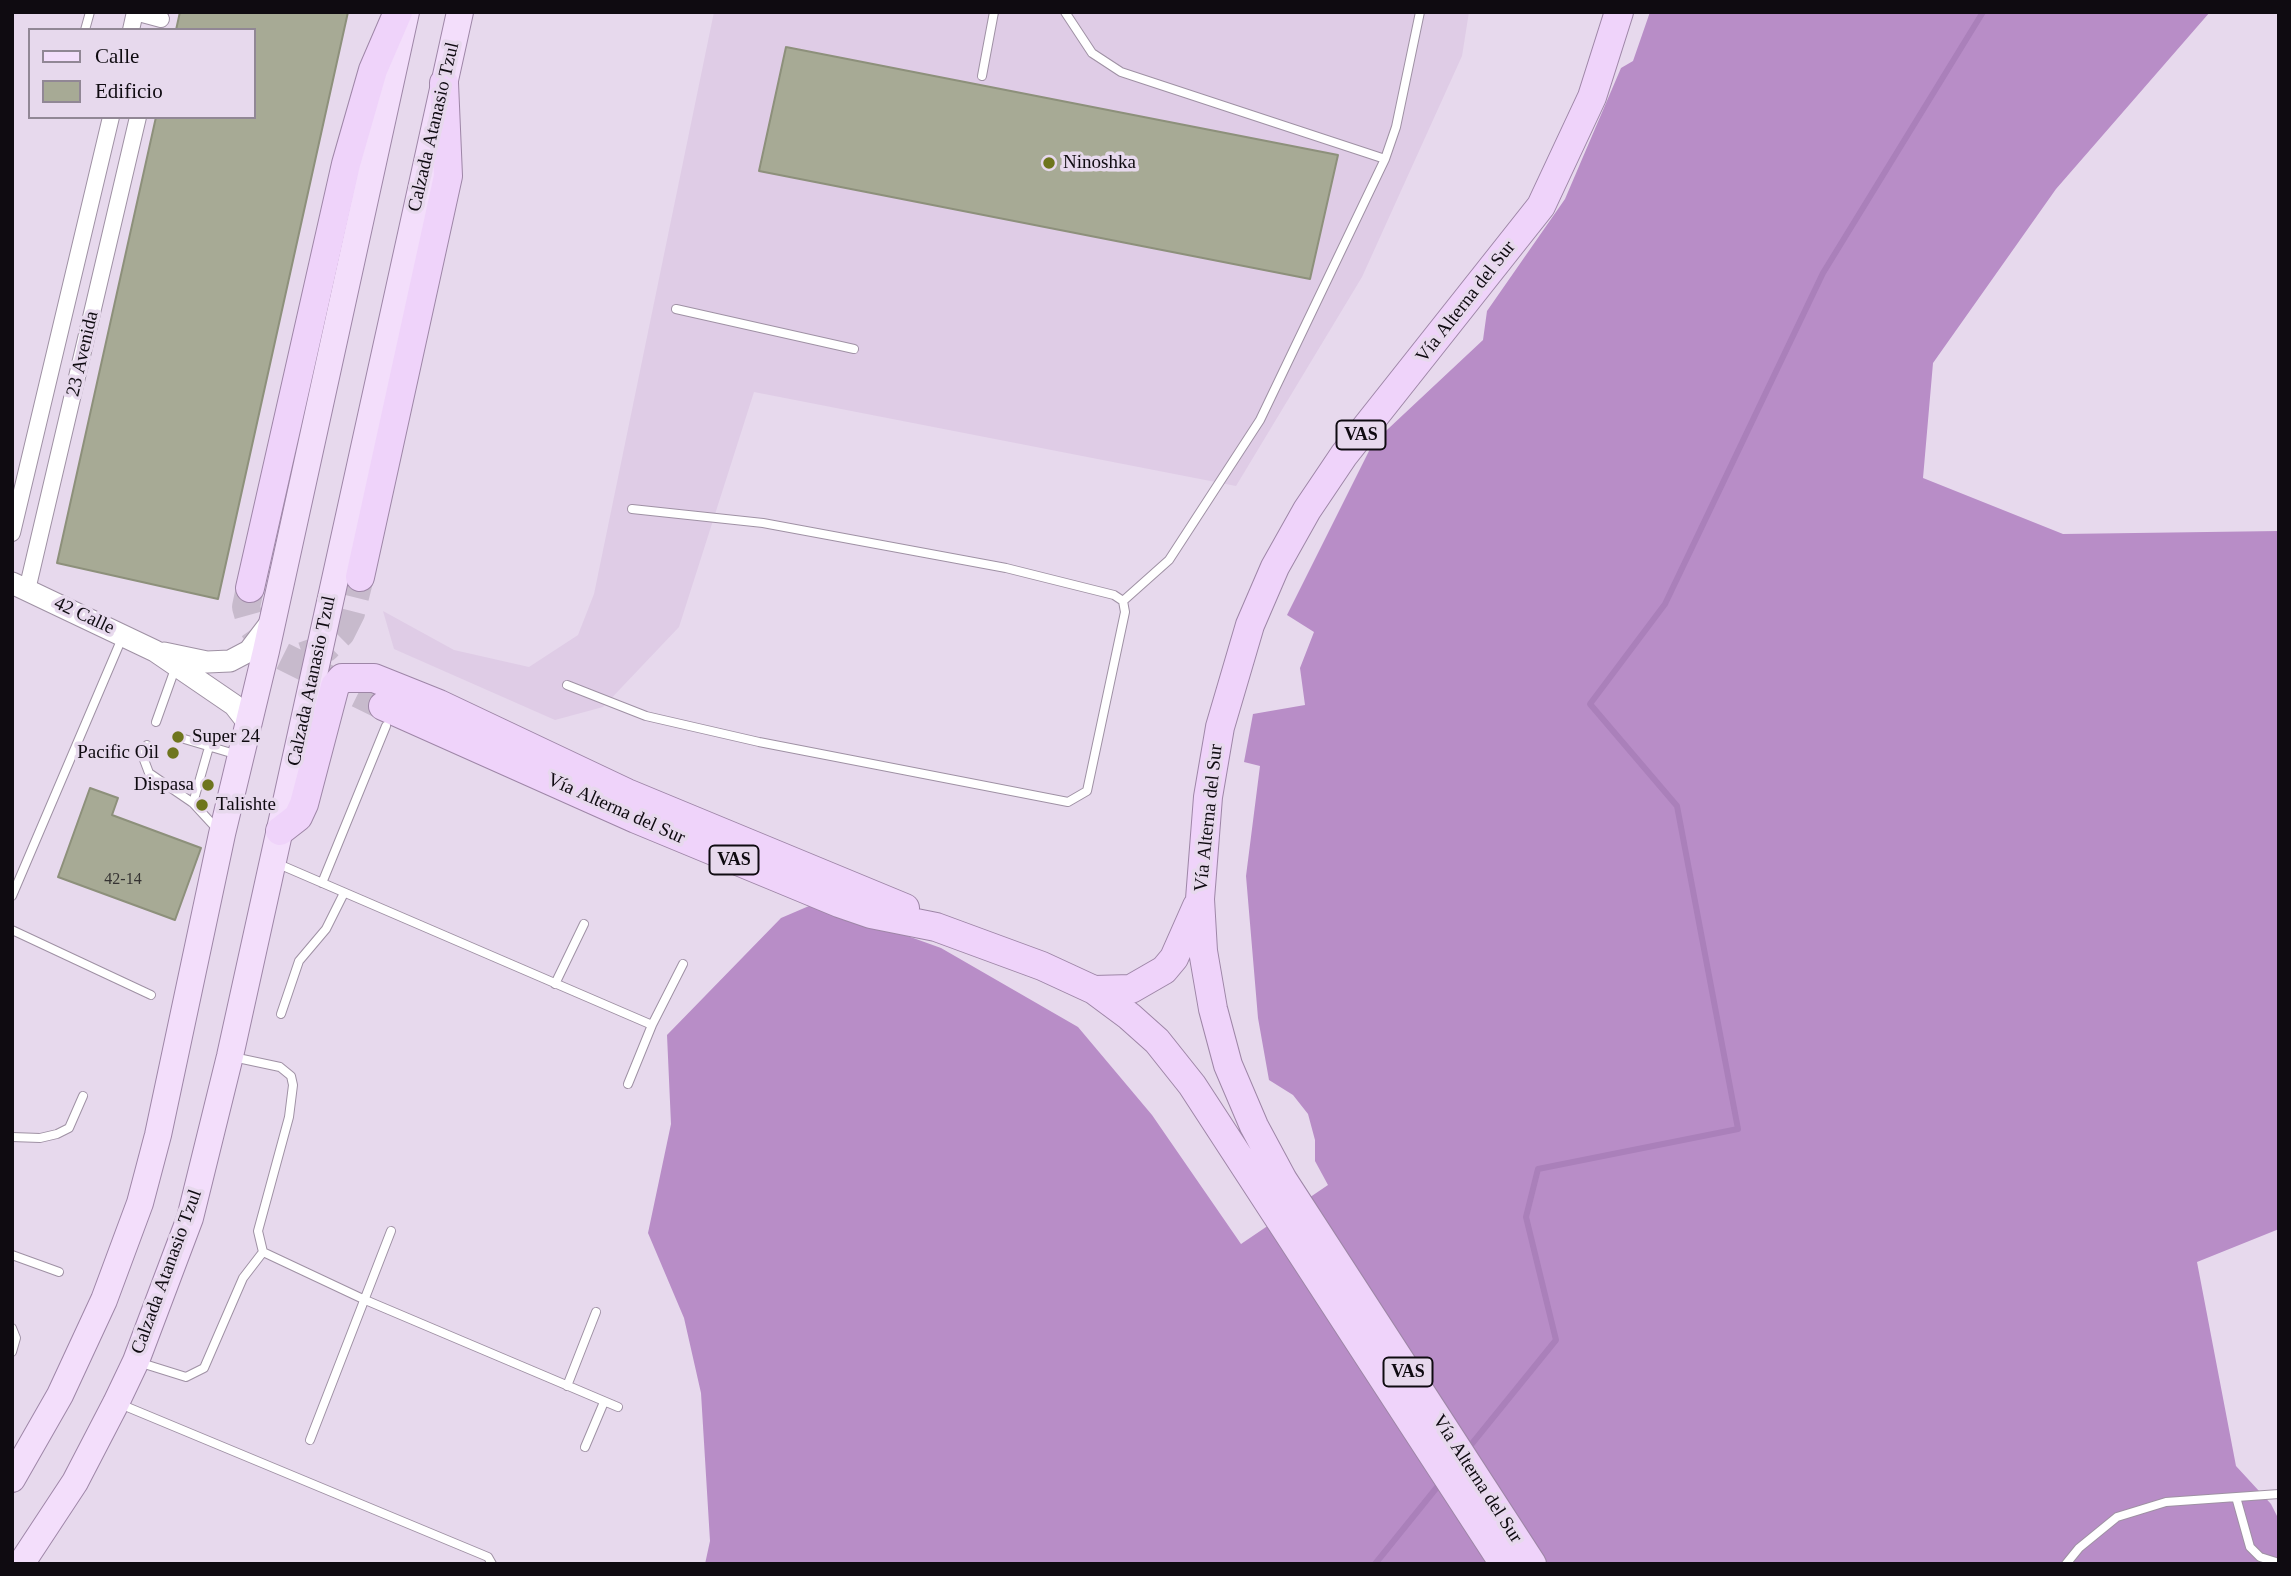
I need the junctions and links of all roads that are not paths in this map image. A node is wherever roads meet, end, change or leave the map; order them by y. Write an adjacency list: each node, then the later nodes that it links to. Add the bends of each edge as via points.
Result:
1 (135, 12): 9 (street)
2 (398, 12): 31 (highway, via 373,70 346,164)
3 (406, 12): 33 (main road)
4 (460, 12): 11 (main road, Calzada Atanasio Tzul)
5 (994, 12): 10 (lane)
6 (1065, 12): 14 (lane, via 1092,53 1121,72)
7 (1420, 12): 14 (lane)
8 (1619, 12): 52 (highway, Vía Alterna del Sur / VAS, via 1592,97 1541,206 1344,456 1275,567 1250,625 1220,727 1208,797)
9 (161, 20)
10 (982, 76)
11 (444, 83): 29 (highway, via 448,176); 46 (main road, Calzada Atanasio Tzul)
12 (111, 119): 15 (street, 23 Avenida)
13 (138, 119): 16 (street, 23 Avenida)
14 (1385, 159): 32 (lane, via 1260,420 1169,560)
15 (98, 171): 16 (street); 17 (street, 23 Avenida)
16 (124, 178): 18 (street, 23 Avenida)
17 (78, 257): 18 (street); 20 (street, 23 Avenida)
18 (104, 264): 21 (street, 23 Avenida)
19 (676, 309): 22 (lane)
20 (63, 320): 21 (street); 23 (street, 23 Avenida)
21 (89, 327): 24 (street, 23 Avenida)
22 (854, 349)
23 (43, 406): 24 (street); 25 (street, 23 Avenida)
24 (69, 414): 26 (street, 23 Avenida)
25 (22, 491): 26 (street); 28 (street, 23 Avenida)
26 (49, 499): 30 (street, 23 Avenida)
27 (632, 509): 32 (lane, via 764,523 1006,568)
28 (12, 533)
29 (360, 578)
30 (20, 587): 34 (street, 42 Calle)
31 (250, 588)
32 (1123, 601): 37 (lane, via 1125,612 1087,791 1068,802 646,716)
33 (272, 622): 35 (street, 42 Calle, via 249,650 230,661 207,662); 40 (main road)
34 (124, 635): 35 (street, 42 Calle); 51 (lane)
35 (155, 651): 36 (street, 42 Calle)
36 (176, 666): 39 (lane); 40 (street, 42 Calle, via 234,705)
37 (568, 685)
38 (384, 716): 49 (lane); 54 (highway, Vía Alterna del Sur / VAS, via 839,903)
39 (156, 722)
40 (248, 723): 44 (main road)
41 (181, 738): 43 (lane)
42 (147, 745): 45 (lane, via 143,757 149,773)
43 (209, 747): 44 (lane); 45 (lane)
44 (241, 756): 47 (main road)
45 (193, 803): 47 (lane)
46 (279, 831): 48 (main road, Calzada Atanasio Tzul); 54 (highway, via 298,817 304,804 335,686 342,678 374,678 627,793 903,906)
47 (222, 834): 82 (main road, via 140,1203 99,1312 60,1395)
48 (273, 862): 49 (lane); 62 (main road, Calzada Atanasio Tzul)
49 (322, 883): 50 (lane)
50 (344, 893): 57 (lane); 60 (lane, via 326,929 299,961)
51 (12, 897)
52 (1200, 899): 58 (highway, via 1184,939 1164,970 1131,989); 66 (highway, Vía Alterna del Sur / VAS, via 1213,1009 1228,1065)
53 (584, 924): 57 (lane)
54 (936, 927): 58 (highway, Vía Alterna del Sur / VAS, via 1042,965)
55 (12, 930): 59 (lane)
56 (683, 964): 61 (lane)
57 (555, 984): 61 (lane)
58 (1094, 990): 66 (highway, Vía Alterna del Sur / VAS, via 1157,1041)
59 (150, 995)
60 (281, 1014)
61 (652, 1025): 63 (lane)
62 (230, 1056): 68 (lane, via 280,1067 291,1076 293,1085 289,1117 258,1231); 75 (main road, Calzada Atanasio Tzul, via 190,1218)
63 (628, 1084)
64 (83, 1096): 65 (lane, via 69,1128 40,1138)
65 (12, 1137)
66 (1274, 1189): 88 (highway, Vía Alterna del Sur / VAS); 89 (highway, Vía Alterna del Sur / VAS)
67 (391, 1231): 71 (lane)
68 (263, 1252): 71 (lane); 75 (lane, via 243,1278 204,1368 186,1377)
69 (12, 1255): 70 (lane)
70 (59, 1272)
71 (363, 1299): 76 (lane); 80 (lane)
72 (596, 1312): 76 (lane)
73 (12, 1328): 74 (lane, via 16,1338)
74 (12, 1352)
75 (136, 1361): 78 (main road, Calzada Atanasio Tzul)
76 (567, 1386): 77 (lane)
77 (604, 1402): 79 (lane); 81 (lane)
78 (116, 1403): 86 (main road, Calzada Atanasio Tzul, via 75,1482); 87 (lane, via 488,1557)
79 (618, 1407)
80 (310, 1440)
81 (585, 1447)
82 (12, 1479)
83 (2279, 1494): 84 (lane)
84 (2236, 1497): 85 (lane, via 2250,1547 2259,1557); 90 (lane, via 2166,1502 2117,1517)
85 (2279, 1563)
86 (21, 1564)
87 (492, 1564)
88 (1504, 1564)
89 (1532, 1564)
90 (2066, 1564)

